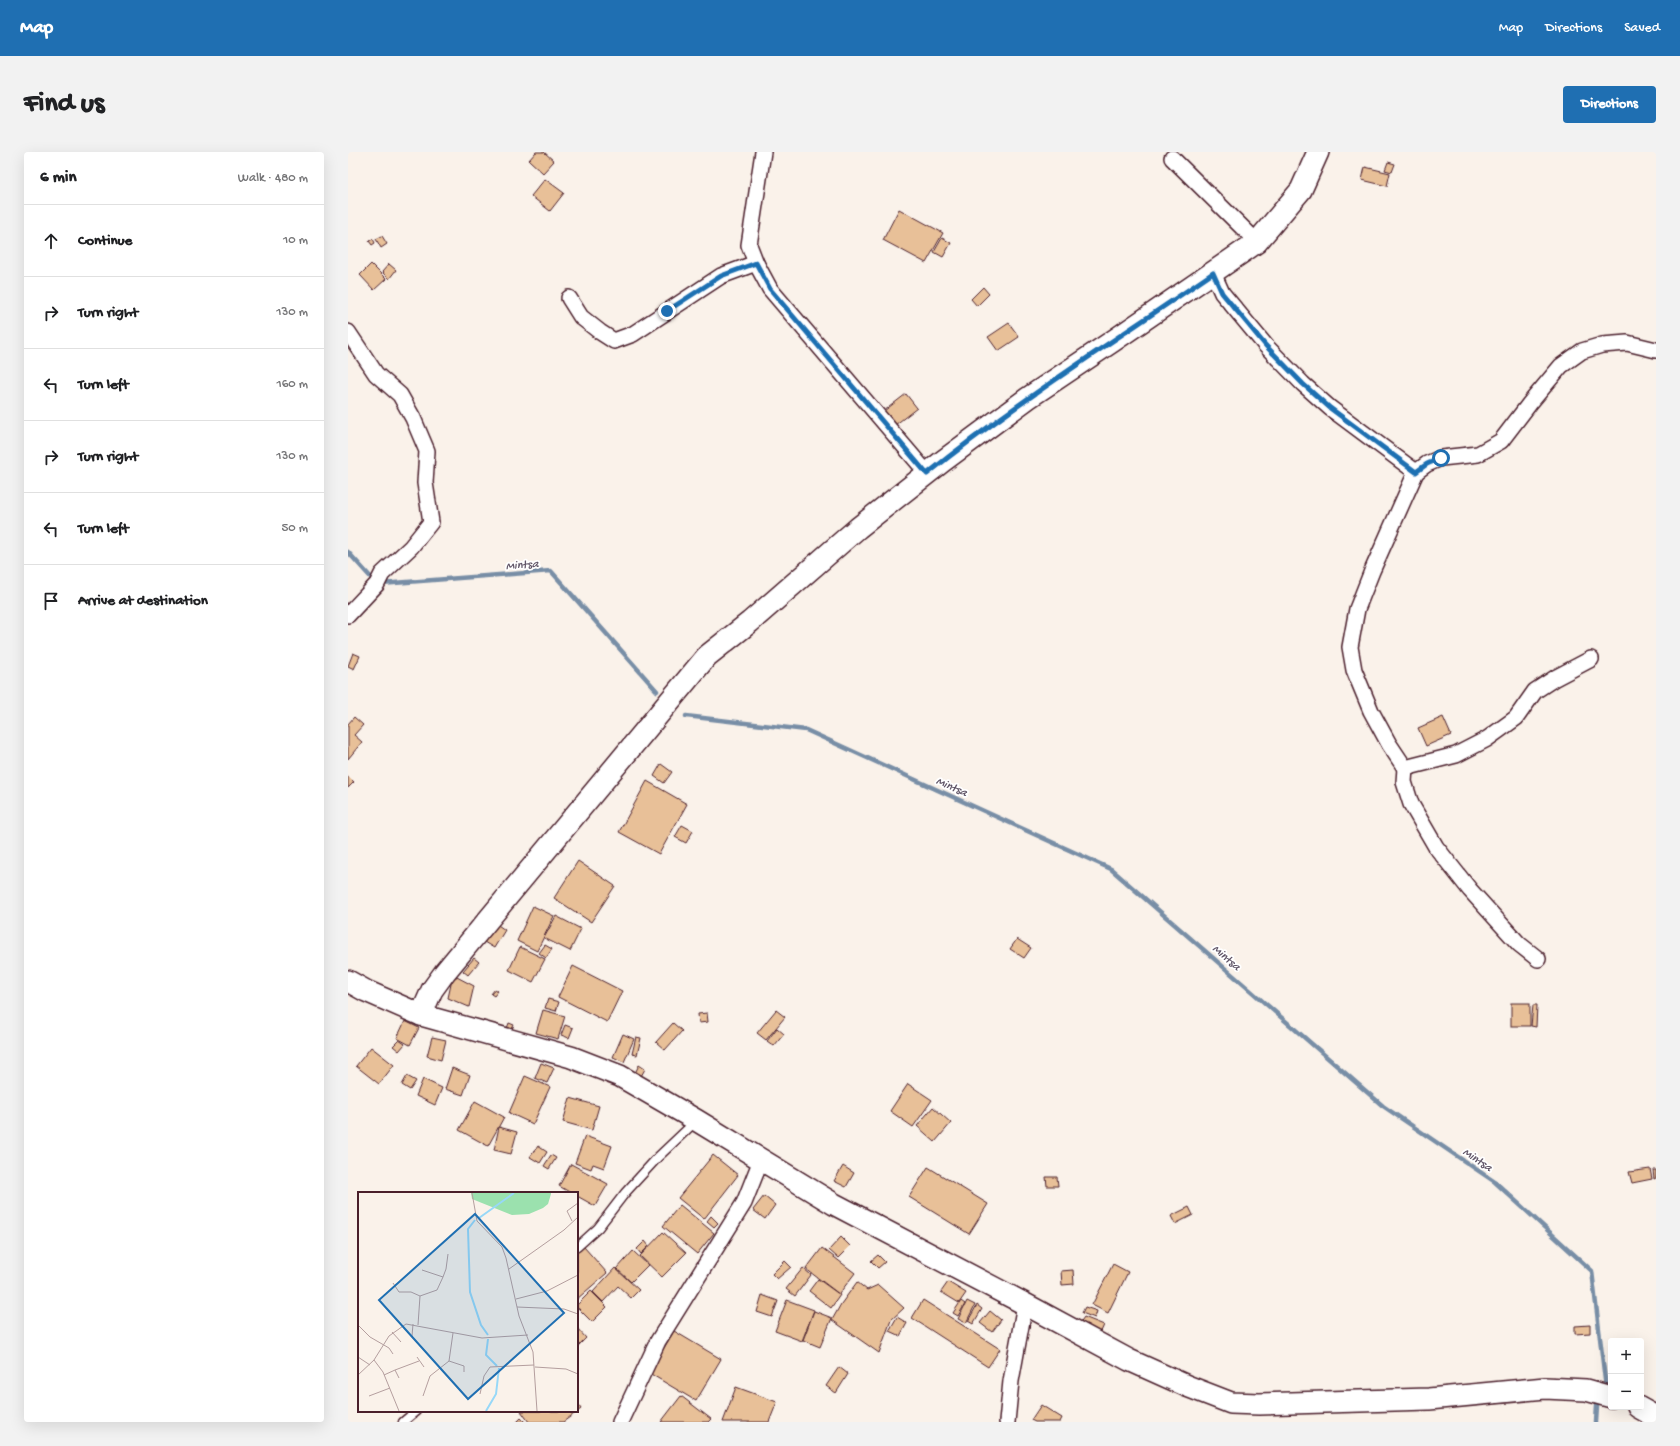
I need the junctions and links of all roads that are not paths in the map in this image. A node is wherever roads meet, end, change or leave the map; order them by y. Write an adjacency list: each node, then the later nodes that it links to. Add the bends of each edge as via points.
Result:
1 (763, 152): 5 (street, via 749,245)
2 (1318, 152): 4 (main road, via 1301,190)
3 (1172, 158): 4 (street)
4 (1257, 242): 6 (main road)
5 (756, 263): 7 (street, via 721,276 633,334 614,340 581,317); 11 (street, via 770,289)
6 (1213, 273): 10 (street, via 1222,293 1266,346 1303,384 1330,408); 11 (main road, via 1028,398)
7 (569, 298)
8 (348, 332): 12 (street, via 376,374 400,395 413,418 427,451 425,483 432,522 382,574 377,584)
9 (1656, 350): 10 (street, via 1627,343 1582,350 1561,366 1501,441 1478,454 1441,458)
10 (1416, 472): 14 (street, via 1357,610 1350,647 1354,670 1371,711)
11 (927, 474): 17 (main road, via 858,528 707,656 445,972 432,990)
12 (348, 615)
13 (1592, 659): 14 (street, via 1535,691 1516,718 1487,739 1456,755)
14 (1405, 768): 15 (street, via 1404,782 1411,804 1436,847 1470,890 1519,944)
15 (1538, 959)
16 (348, 981): 17 (main road)
17 (421, 1015): 18 (main road, via 571,1057 613,1073)
18 (696, 1120): 19 (main road); 20 (lane, via 658,1156 598,1228)
19 (762, 1160): 21 (main road, via 834,1204); 27 (street, via 744,1203 658,1341)
20 (578, 1246)
21 (1026, 1304): 22 (main road, via 1128,1360 1231,1403 1428,1399 1545,1388 1586,1390); 28 (street, via 1010,1382)
22 (1608, 1396)
23 (1643, 1410): 25 (main road)
24 (415, 1412): 26 (lane)
25 (1656, 1417)
26 (403, 1422)
27 (620, 1422)
28 (1007, 1422)

